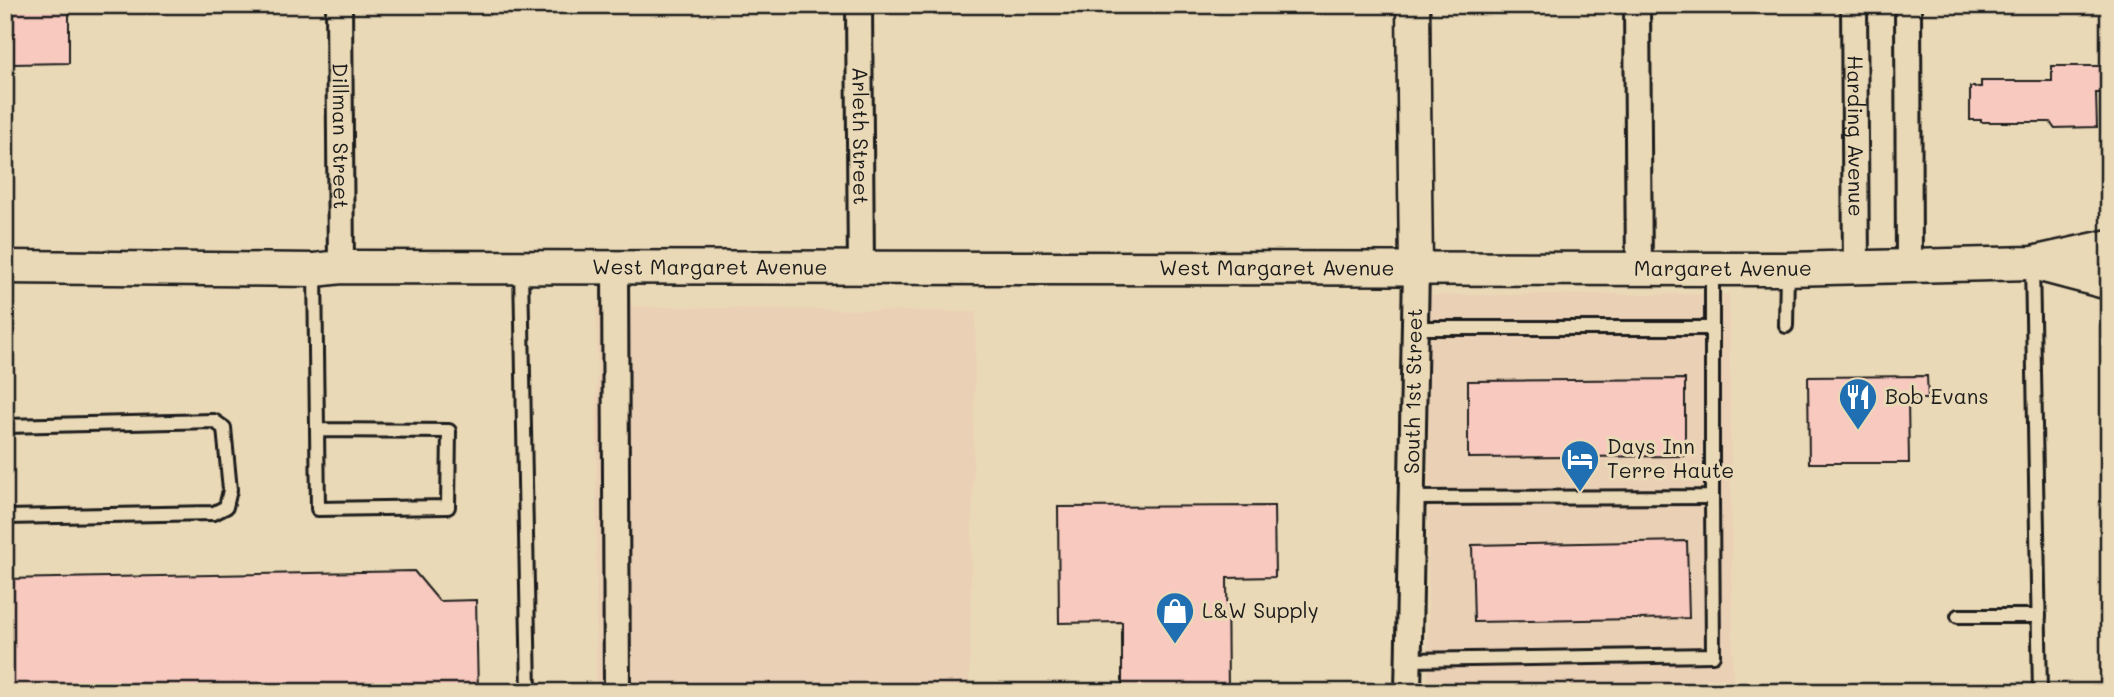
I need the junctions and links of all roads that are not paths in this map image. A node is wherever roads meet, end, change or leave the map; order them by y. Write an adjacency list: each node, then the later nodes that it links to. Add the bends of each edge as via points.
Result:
1 (338, 5): 14 (street, Dillman Street)
2 (859, 5): 15 (street, Arleth Street)
3 (1413, 5): 16 (street, South 1st Street)
4 (1637, 5): 19 (street)
5 (1854, 5): 11 (street, Harding Avenue)
6 (1908, 5): 9 (street)
7 (2109, 246): 8 (street, Margaret Avenue)
8 (2032, 263): 9 (street, Margaret Avenue); 20 (street, Margaret Avenue); 30 (lane)
9 (1909, 265): 11 (street, Margaret Avenue)
10 (5, 267): 14 (street, West Margaret Avenue)
11 (1856, 267): 17 (street, Margaret Avenue)
12 (522, 268): 13 (street, West Margaret Avenue); 14 (street, West Margaret Avenue); 32 (lane)
13 (615, 268): 15 (street, West Margaret Avenue); 33 (street)
14 (328, 269): 25 (lane)
15 (861, 269): 16 (street, West Margaret Avenue)
16 (1416, 269): 19 (street, Margaret Avenue); 22 (street, South 1st Street)
17 (1787, 269): 18 (street, Margaret Avenue); 21 (lane)
18 (1712, 270): 19 (street, Margaret Avenue); 23 (lane)
19 (1639, 271)
20 (2109, 283)
21 (1786, 326)
22 (1414, 328): 23 (lane); 27 (street, South 1st Street)
23 (1712, 328): 26 (lane)
24 (5, 426): 28 (lane, via 214,421 224,428 230,490 226,507 214,513)
25 (317, 430): 25 (lane, via 318,509 448,507 449,431)
26 (1712, 497): 27 (lane); 31 (lane, via 1713,655)
27 (1411, 498): 31 (street, South 1st Street)
28 (5, 517)
29 (1958, 616): 30 (lane)
30 (2039, 616): 35 (lane)
31 (1408, 660): 34 (street, South 1st Street)
32 (529, 692)
33 (617, 692)
34 (1408, 692)
35 (2040, 692)

